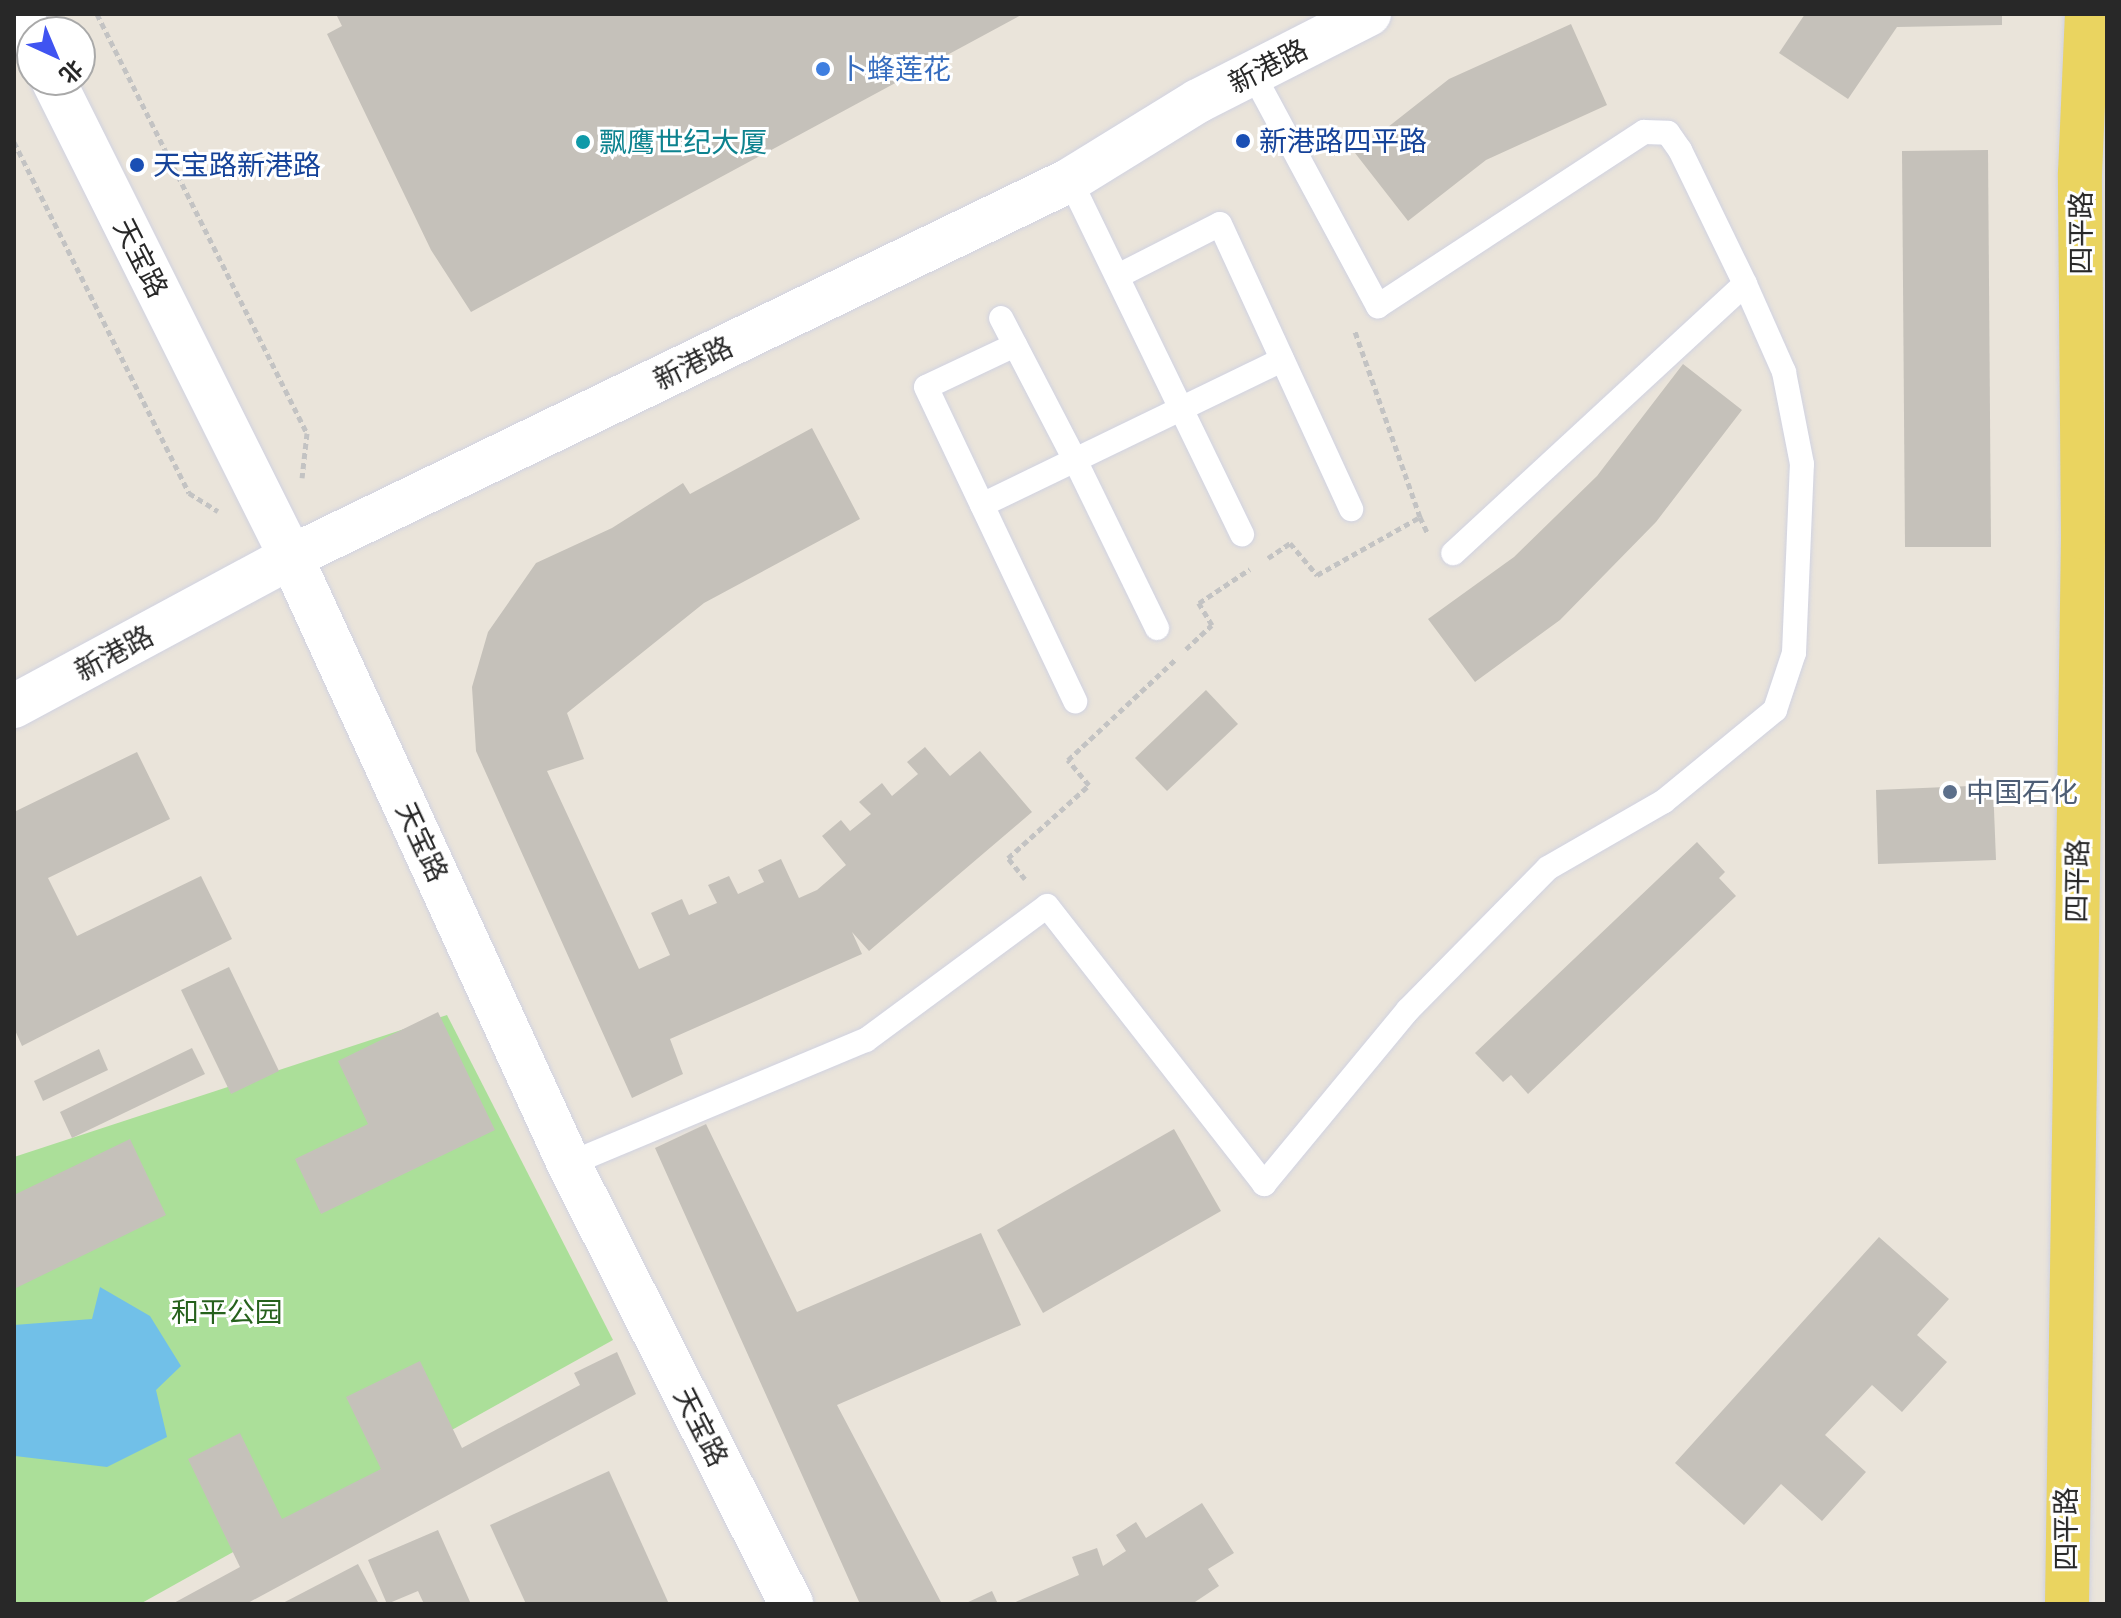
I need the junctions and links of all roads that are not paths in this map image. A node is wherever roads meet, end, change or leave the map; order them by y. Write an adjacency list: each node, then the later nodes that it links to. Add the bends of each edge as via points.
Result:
1 (1369, 14): 3 (street, 新港路)
2 (2087, 14): 5 (main road, 四平路)
3 (1253, 74): 6 (street, 新港路, via 1198,101); 8 (lane, via 1378,306 1644,132 1668,133 1680,150)
4 (61, 96): 18 (street, 天宝路)
5 (2094, 173): 22 (main road, 四平路)
6 (1070, 180): 7 (lane); 18 (street, 新港路)
7 (1118, 276): 11 (lane, via 1220,224); 12 (lane)
8 (1745, 284): 17 (lane); 24 (lane, via 1784,372 1802,464 1794,653 1775,710 1663,802 1548,868 1408,1010 1264,1184 1047,906 866,1040)
9 (1001, 318): 10 (lane)
10 (1015, 345): 13 (lane); 14 (lane, via 926,387)
11 (1282, 360): 12 (lane); 15 (lane)
12 (1181, 406): 13 (lane); 16 (lane)
13 (1075, 460): 14 (lane); 19 (lane)
14 (982, 505): 20 (lane)
15 (1351, 509)
16 (1242, 534)
17 (1453, 553)
18 (291, 557): 21 (street, 新港路); 24 (street, 天宝路)
19 (1157, 628)
20 (1075, 701)
21 (14, 706)
22 (2077, 855): 23 (main road); 26 (main road, 四平路)
23 (2107, 949)
24 (569, 1164): 25 (street, 天宝路)
25 (791, 1604)
26 (2067, 1604)

